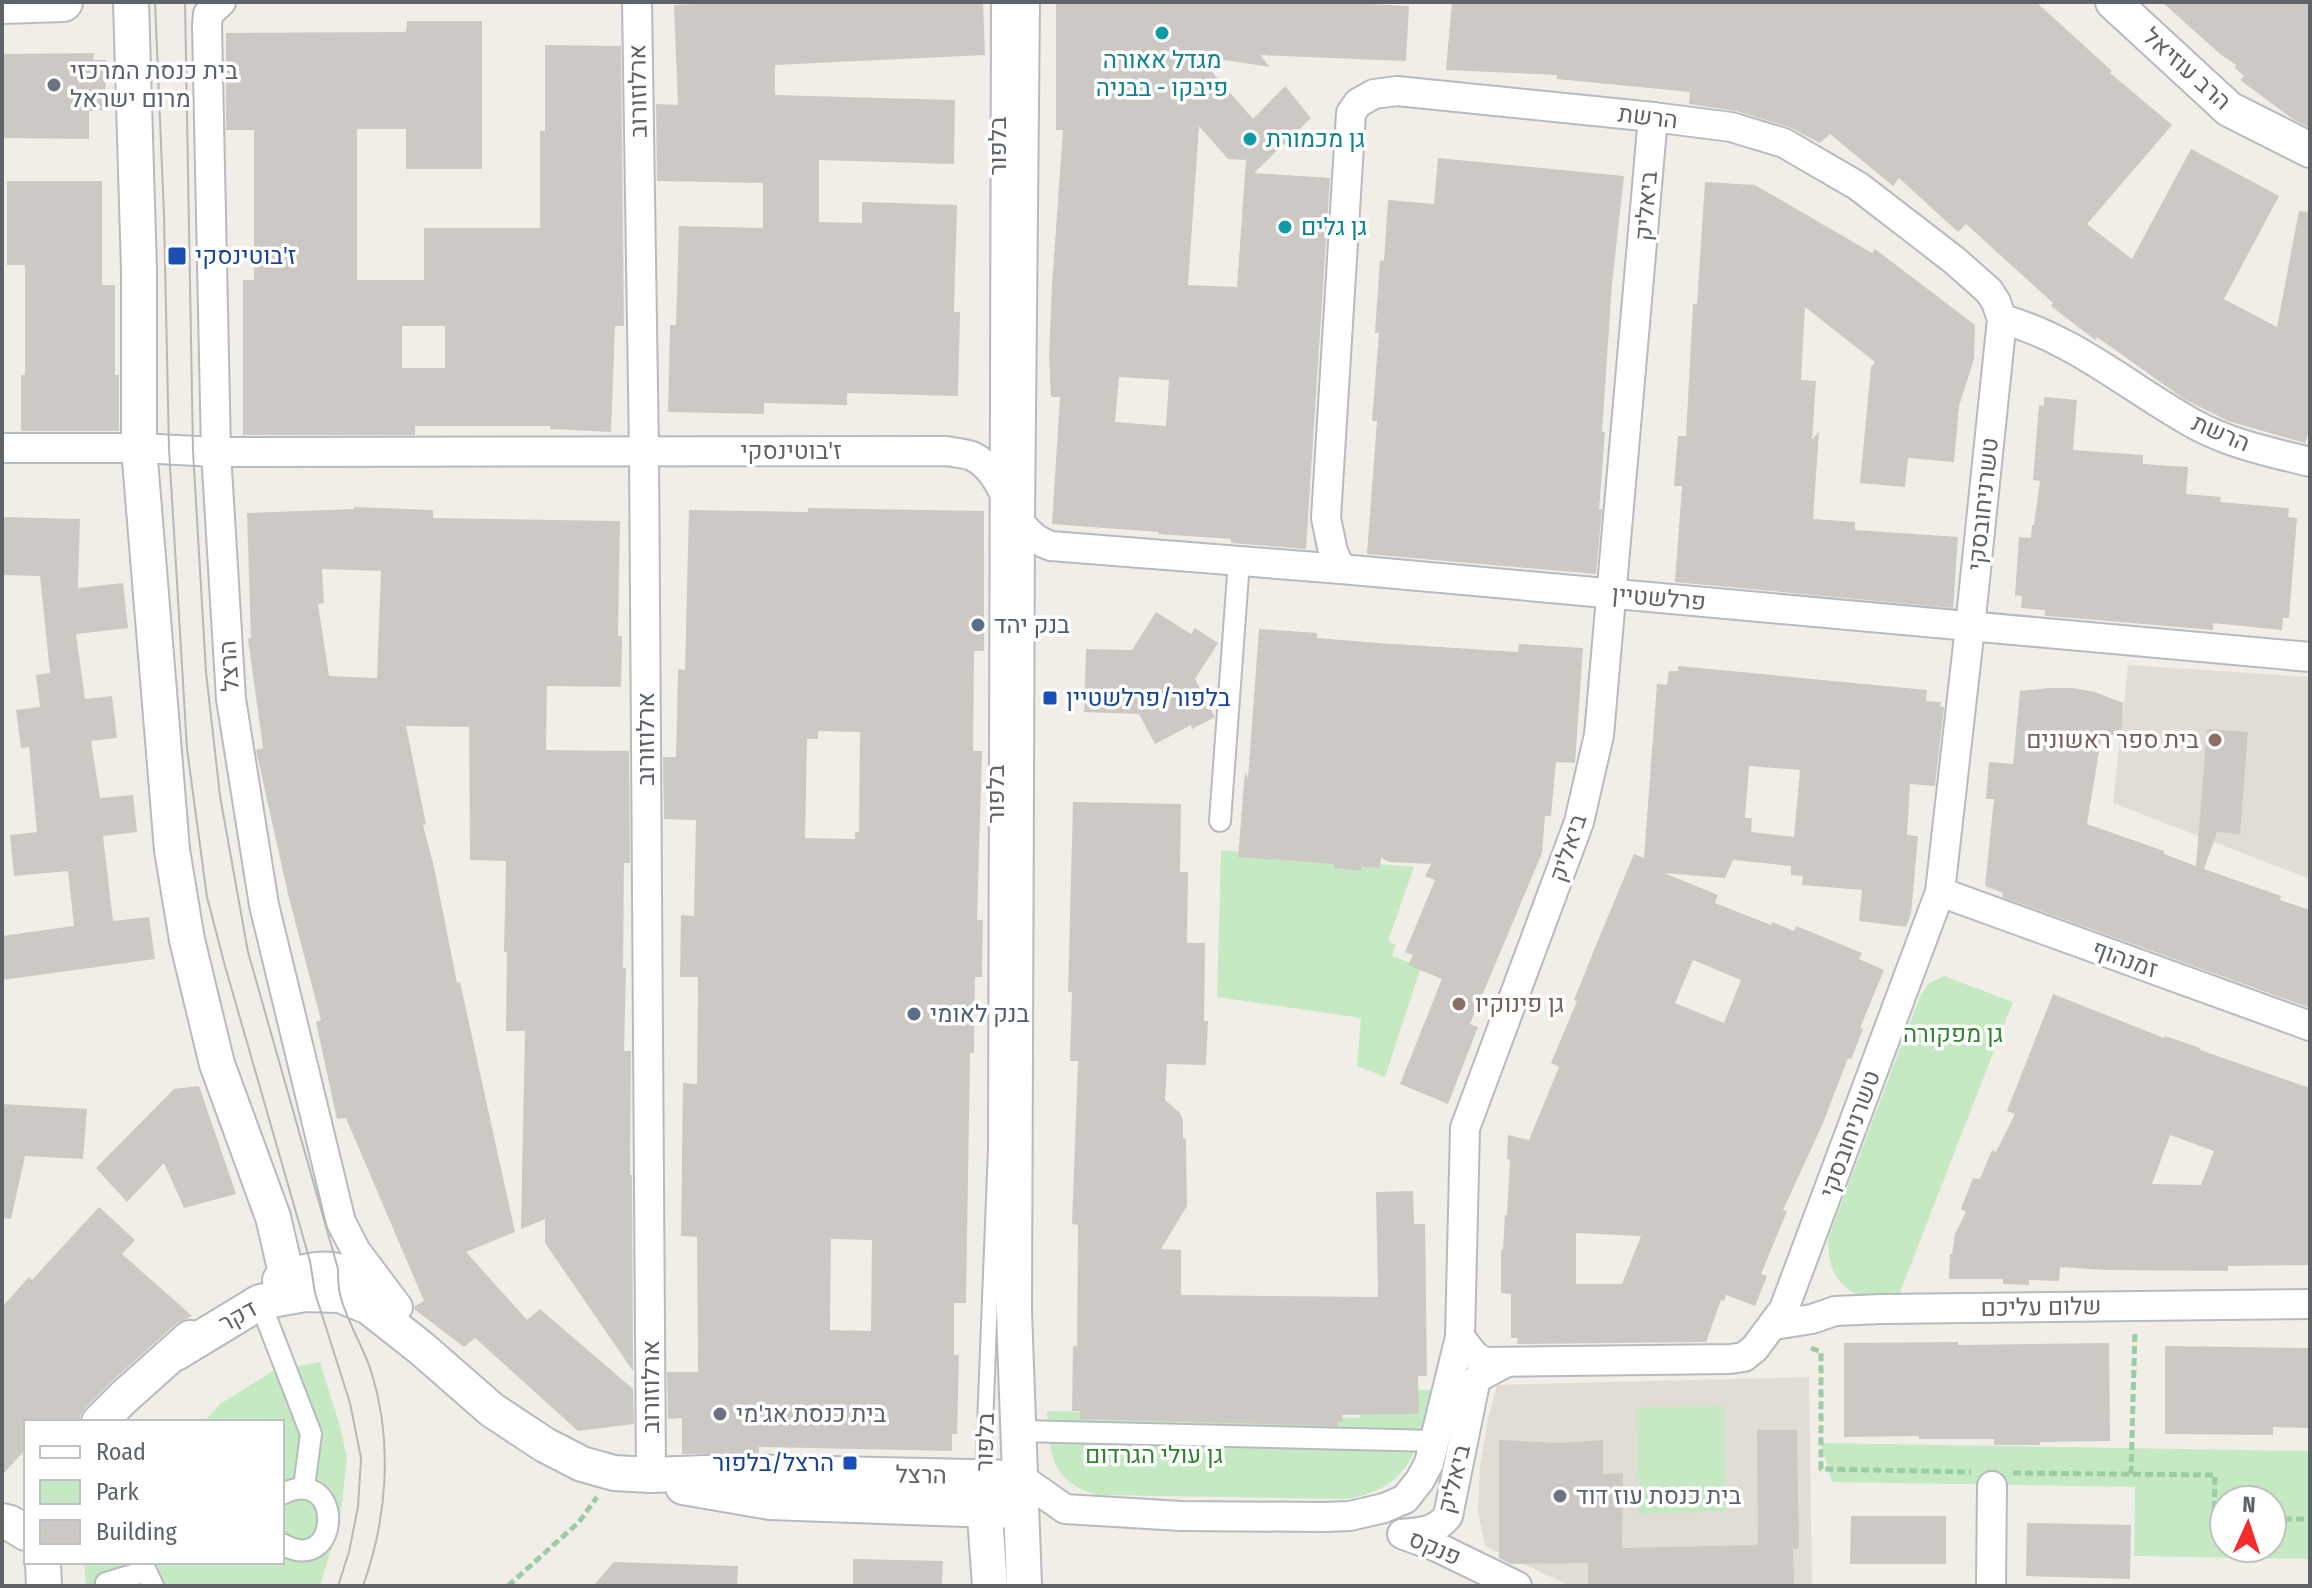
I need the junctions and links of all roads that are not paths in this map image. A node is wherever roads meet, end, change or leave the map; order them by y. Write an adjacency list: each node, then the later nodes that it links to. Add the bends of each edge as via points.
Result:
1 (63, 2): 8 (main road)
2 (131, 2): 13 (street)
3 (221, 2): 14 (street, הרצל, via 208,14 207,25)
4 (637, 2): 15 (street, ארלוזורוב)
5 (999, 2): 17 (lane, בלפור)
6 (1022, 2): 18 (street, בלפור)
7 (2113, 2): 10 (street, הרב עוזיאל, via 2229,109)
8 (2, 4)
9 (1653, 117): 11 (street, הרשת, via 1731,127 1784,143 1858,186 1954,260 1989,291); 20 (street, הרשת, via 1397,91 1374,94 1351,113 1326,518); 21 (street, ביאליק)
10 (2310, 150)
11 (2002, 319): 16 (street, הרשת, via 2050,335 2194,424 2248,447); 22 (street, טשרניחובסקי)
12 (2, 448): 13 (street, ז'בוטינסקי)
13 (139, 448): 14 (street, ז'בוטינסקי); 27 (street, via 179,895 217,1064)
14 (216, 452): 15 (street, ז'בוטינסקי); 31 (street, הרצל, via 231,699 264,905 341,1222)
15 (644, 452): 17 (street, ז'בוטינסקי, via 947,451 970,455); 41 (street, ארלוזורוב)
16 (2310, 462)
17 (996, 480): 18 (street, ז'בוטינסקי); 44 (lane, בלפור, via 996,1148)
18 (1017, 519): 19 (street, פרלשטיין, via 1033,537 1051,546); 39 (street, בלפור, via 1014,1311)
19 (1239, 561): 20 (street, פרלשטיין); 24 (street)
20 (1341, 569): 21 (street, פרלשטיין)
21 (1613, 594): 22 (street, פרלשטיין); 34 (street, ביאליק, via 1599,735 1579,822 1465,1128)
22 (1970, 627): 23 (street, פרלשטיין); 25 (street, טשרניחובסקי)
23 (2310, 657)
24 (1220, 821)
25 (1940, 892): 26 (street, זמנהוף); 33 (street, טשרניחובסקי)
26 (2310, 1026)
27 (273, 1217): 28 (street); 32 (street, via 259,1274)
28 (296, 1286): 29 (street, דקר); 31 (street, הרצל, via 312,1270 338,1269); 32 (street, דקר, via 256,1290); 37 (street, הרצל, via 369,1307)
29 (260, 1302): 35 (street, דקר); 43 (street, via 311,1434)
30 (2310, 1304): 33 (street, שלום עליכם, via 1835,1311)
31 (398, 1307): 37 (street, הרצל)
32 (211, 1318): 35 (street, דקר)
33 (1773, 1327): 36 (street, טשרניחובסקי, via 1744,1357)
34 (1460, 1337): 36 (street, טשרניחובסקי, via 1484,1362); 40 (street, ביאליק)
35 (176, 1353): 38 (street, דקר)
36 (1507, 1362): 49 (street, ביאליק, via 1475,1383 1448,1516 1430,1531)
37 (492, 1410): 41 (street, הרצל, via 582,1464)
38 (101, 1420)
39 (1019, 1431): 40 (street); 46 (street, בלפור)
40 (1435, 1441): 48 (street, ביאליק, via 1425,1473 1405,1499)
41 (651, 1475): 44 (street, הרצל, via 734,1472); 47 (street, הרצל, via 679,1486 770,1502)
42 (1992, 1477): 58 (street)
43 (304, 1487): 45 (street); 50 (street, via 317,1493 329,1512 326,1535 309,1550)
44 (983, 1492): 46 (street, הרצל); 47 (street, הרצל); 53 (street, בלפור)
45 (284, 1493)
46 (1021, 1494): 48 (street, הרצל, via 1065,1527 1181,1516); 56 (street, בלפור)
47 (925, 1506): 53 (street, via 968,1533)
48 (1350, 1516): 49 (street, פנקס)
49 (1402, 1534): 57 (street, פנקס)
50 (284, 1545)
51 (43, 1564): 54 (street)
52 (149, 1573): 55 (street)
53 (989, 1573)
54 (44, 1586)
55 (107, 1586)
56 (1024, 1586)
57 (1517, 1586)
58 (1991, 1586)

